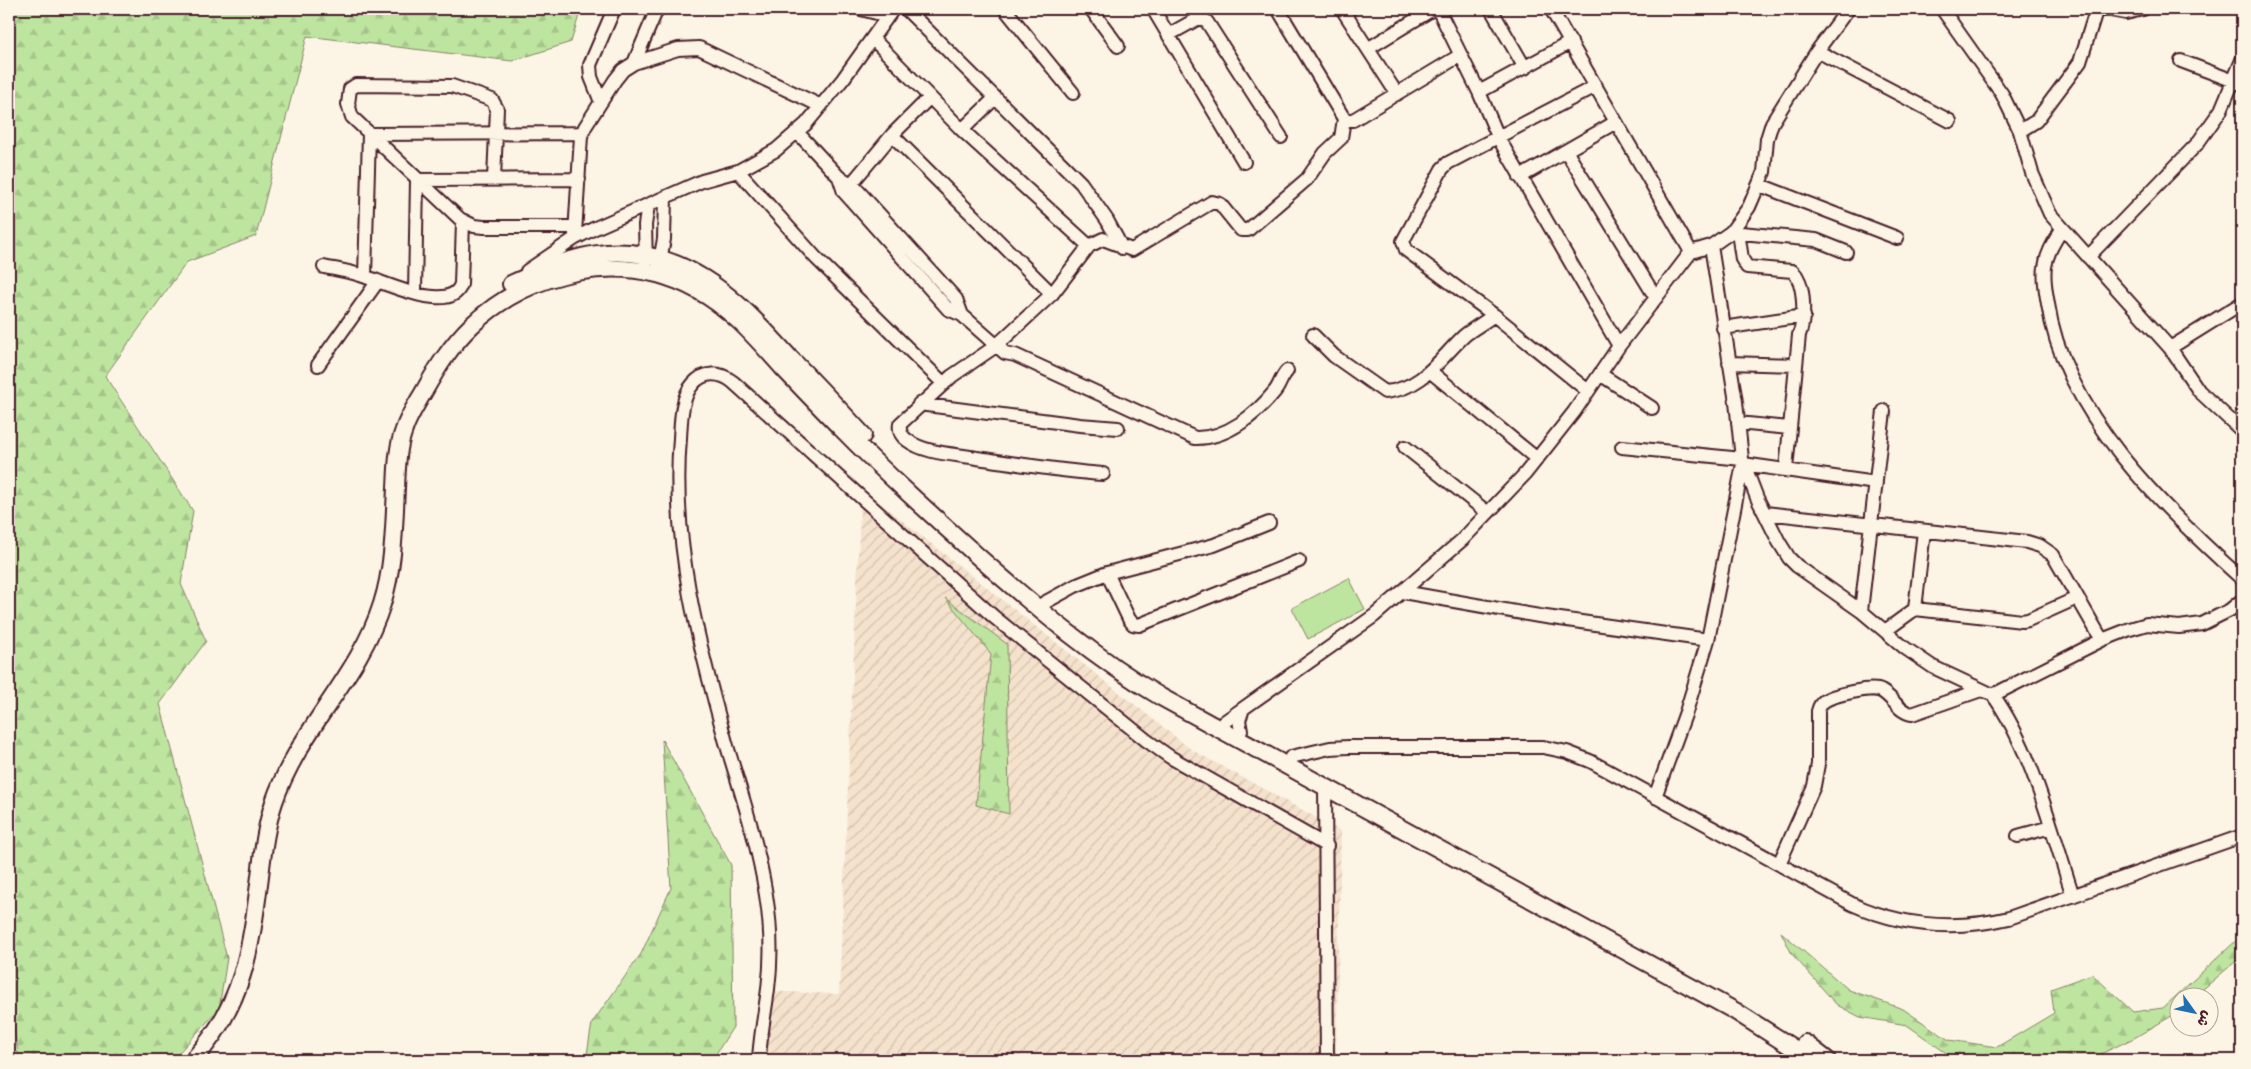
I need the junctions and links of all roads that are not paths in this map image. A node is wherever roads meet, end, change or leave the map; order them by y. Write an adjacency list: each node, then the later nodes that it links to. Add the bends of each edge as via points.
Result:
1 (614, 9): 36 (street, via 590,65)
2 (658, 9): 27 (street)
3 (861, 9): 17 (street)
4 (906, 9): 35 (street)
5 (1005, 9): 32 (street)
6 (1091, 9): 21 (street)
7 (1154, 9): 18 (street)
8 (1278, 9): 38 (street)
9 (1342, 9): 22 (street)
10 (1433, 9): 22 (street)
11 (1438, 9): 24 (street)
12 (1491, 9): 28 (street)
13 (1551, 9): 20 (street)
14 (1848, 9): 23 (street)
15 (1942, 9): 42 (street, via 1993,78)
16 (2143, 9): 42 (street, via 2126,13 2106,9 2096,12 2080,62 2036,121)
17 (890, 12): 19 (street)
18 (1170, 34): 48 (street, via 1197,19 1205,20); 51 (street)
19 (872, 39): 34 (street); 37 (street)
20 (1571, 42): 28 (street); 30 (street)
21 (1118, 46)
22 (1369, 48): 33 (street)
23 (1817, 51): 39 (street); 57 (street, via 1772,123)
24 (1459, 56): 31 (street); 33 (street)
25 (2242, 60): 29 (street)
26 (2181, 61): 29 (street)
27 (634, 63): 36 (street, via 619,75); 37 (street, via 678,49 699,48)
28 (1525, 68): 31 (street)
29 (2238, 82): 70 (street, via 2197,144)
30 (1596, 86): 40 (street); 49 (street)
31 (1479, 92): 49 (street)
32 (1073, 94)
33 (1397, 94): 38 (street, via 1353,120)
34 (929, 98): 41 (street); 47 (street)
35 (996, 98): 41 (street); 67 (street, via 1081,183)
36 (601, 102): 45 (street)
37 (821, 106): 44 (street)
38 (1344, 119): 67 (street, via 1341,138 1325,153 1307,179 1248,230 1241,230 1220,204 1212,202 1132,250)
39 (1950, 121)
40 (1616, 122): 50 (street); 68 (street)
41 (962, 130): 66 (street)
42 (2020, 131): 62 (street, via 2044,202)
43 (496, 132): 45 (street); 46 (street); 46 (street, via 495,103 462,88 356,85 349,91 348,109); 56 (street)
44 (798, 132): 52 (street, via 776,150); 58 (street)
45 (582, 133): 54 (street)
46 (369, 134): 55 (street); 73 (street)
47 (892, 135): 58 (street); 77 (street)
48 (1281, 137)
49 (1499, 139): 53 (street); 80 (street, via 1454,159 1442,169 1403,241 1406,250)
50 (1566, 151): 53 (street); 78 (street)
51 (1244, 162)
52 (738, 171): 59 (street, via 702,180); 93 (street, via 816,258)
53 (1520, 177): 85 (street)
54 (578, 179): 56 (street); 64 (street)
55 (417, 180): 56 (street); 61 (street); 76 (street)
56 (494, 180)
57 (1760, 185): 63 (street); 65 (street)
58 (848, 188): 84 (street, via 948,309 962,315)
59 (665, 197): 60 (street); 71 (street, via 664,239)
60 (648, 205): 64 (street); 71 (street, via 645,230)
61 (464, 222): 64 (street, via 484,227); 76 (street, via 458,291 441,297)
62 (2062, 229): 70 (street); 117 (street, via 2050,248 2044,278 2051,326 2080,395 2097,423 2170,512)
63 (1734, 232): 68 (street); 69 (street, via 1816,240); 81 (street, via 1747,266 1794,273 1798,279)
64 (575, 233): 75 (street)
65 (1897, 238)
66 (1089, 246): 67 (street, via 1102,239); 77 (street)
67 (1122, 248)
68 (1705, 251): 78 (street); 82 (street)
69 (1846, 252)
70 (2088, 257): 86 (street)
71 (653, 265): 75 (main road, via 617,252 584,256); 98 (main road, via 580,271 535,286 504,301 452,346); 121 (main road, via 702,277 740,304 899,472); 132 (main road, via 734,315 893,479 1082,645 1142,686)
72 (324, 267): 73 (street)
73 (365, 276): 74 (street)
74 (378, 281): 76 (street); 88 (street)
75 (511, 284): 98 (main road, via 475,310 446,342 417,390)
76 (415, 293)
77 (1052, 294): 84 (street)
78 (1656, 298): 85 (street)
79 (2242, 303): 86 (street)
80 (1494, 315): 91 (street, via 1465,335); 94 (street)
81 (1804, 316): 82 (street); 89 (street)
82 (1723, 328): 87 (street)
83 (1313, 335): 91 (street, via 1334,356 1385,392 1417,381)
84 (996, 346): 90 (street, via 1005,354 1015,355 1195,438 1221,434 1255,412 1276,390); 93 (street)
85 (1619, 346): 92 (street)
86 (2170, 348): 102 (street, via 2199,391)
87 (1729, 363): 89 (street); 99 (street)
88 (318, 365)
89 (1796, 365): 101 (street)
90 (1287, 371)
91 (1431, 372): 105 (street)
92 (1600, 374): 94 (street); 96 (street)
93 (944, 384): 95 (street)
94 (1588, 391): 105 (street)
95 (920, 404): 100 (street); 108 (street, via 900,424 899,430 908,442 921,447 1066,472)
96 (1652, 408)
97 (1884, 411): 109 (street)
98 (409, 418): 140 (main road, via 399,449 392,557 381,607 359,656 301,744 280,787 266,833 245,968 224,1020)
99 (1738, 423): 101 (street); 106 (street)
100 (1118, 428)
101 (1789, 428): 107 (street)
102 (2242, 431)
103 (1405, 447): 110 (street)
104 (1622, 448): 106 (street)
105 (1537, 459): 110 (street)
106 (1742, 462): 107 (street); 111 (street); 125 (street)
107 (1786, 469): 109 (street)
108 (1103, 474)
109 (1876, 483): 113 (street)
110 (1488, 513): 118 (street, via 1442,559)
111 (1765, 513): 113 (street); 123 (street, via 1789,558)
112 (1269, 524): 116 (street, via 1214,545)
113 (1872, 524): 114 (street); 123 (street)
114 (1924, 531): 119 (street, via 2040,546 2052,556); 122 (street)
115 (1299, 561): 116 (street, via 1139,626 1128,619)
116 (1107, 573): 121 (street)
117 (2242, 579)
118 (1402, 592): 125 (street); 128 (street, via 1374,616)
119 (2078, 598): 122 (street, via 2022,621); 126 (street)
120 (2242, 600): 126 (street, via 2202,624 2180,627 2147,624)
121 (1044, 603): 129 (main road, via 1113,656)
122 (1915, 608): 124 (street)
123 (1861, 611): 124 (street)
124 (1885, 631): 127 (street, via 1933,667)
125 (1708, 640): 133 (street)
126 (2102, 640): 127 (street)
127 (1987, 692): 134 (street, via 2008,719); 138 (street, via 1912,714 1874,689 1821,703 1814,786)
128 (1243, 709): 129 (street); 130 (street, via 1239,720)
129 (1224, 722): 130 (main road)
130 (1241, 731): 131 (main road)
131 (1291, 757): 133 (street, via 1348,747 1543,747 1578,756); 144 (main road, via 1740,1003 1783,1028)
132 (1325, 787): 137 (street); 143 (main road, via 1735,1011)
133 (1655, 797): 138 (street)
134 (2051, 827): 135 (street); 139 (street)
135 (2018, 836)
136 (2242, 836): 139 (street)
137 (1327, 846): 141 (street, via 1170,757 1146,740 994,617 733,382 723,376 705,376 690,386 682,414 678,460 681,526 694,617 710,685 752,828 767,897 770,969); 142 (street)
138 (1779, 864): 139 (street, via 1868,911 1920,925 1956,926 1991,922)
139 (2073, 896)
140 (193, 1060)
141 (759, 1060)
142 (1327, 1060)
143 (1812, 1060)
144 (1827, 1060)

